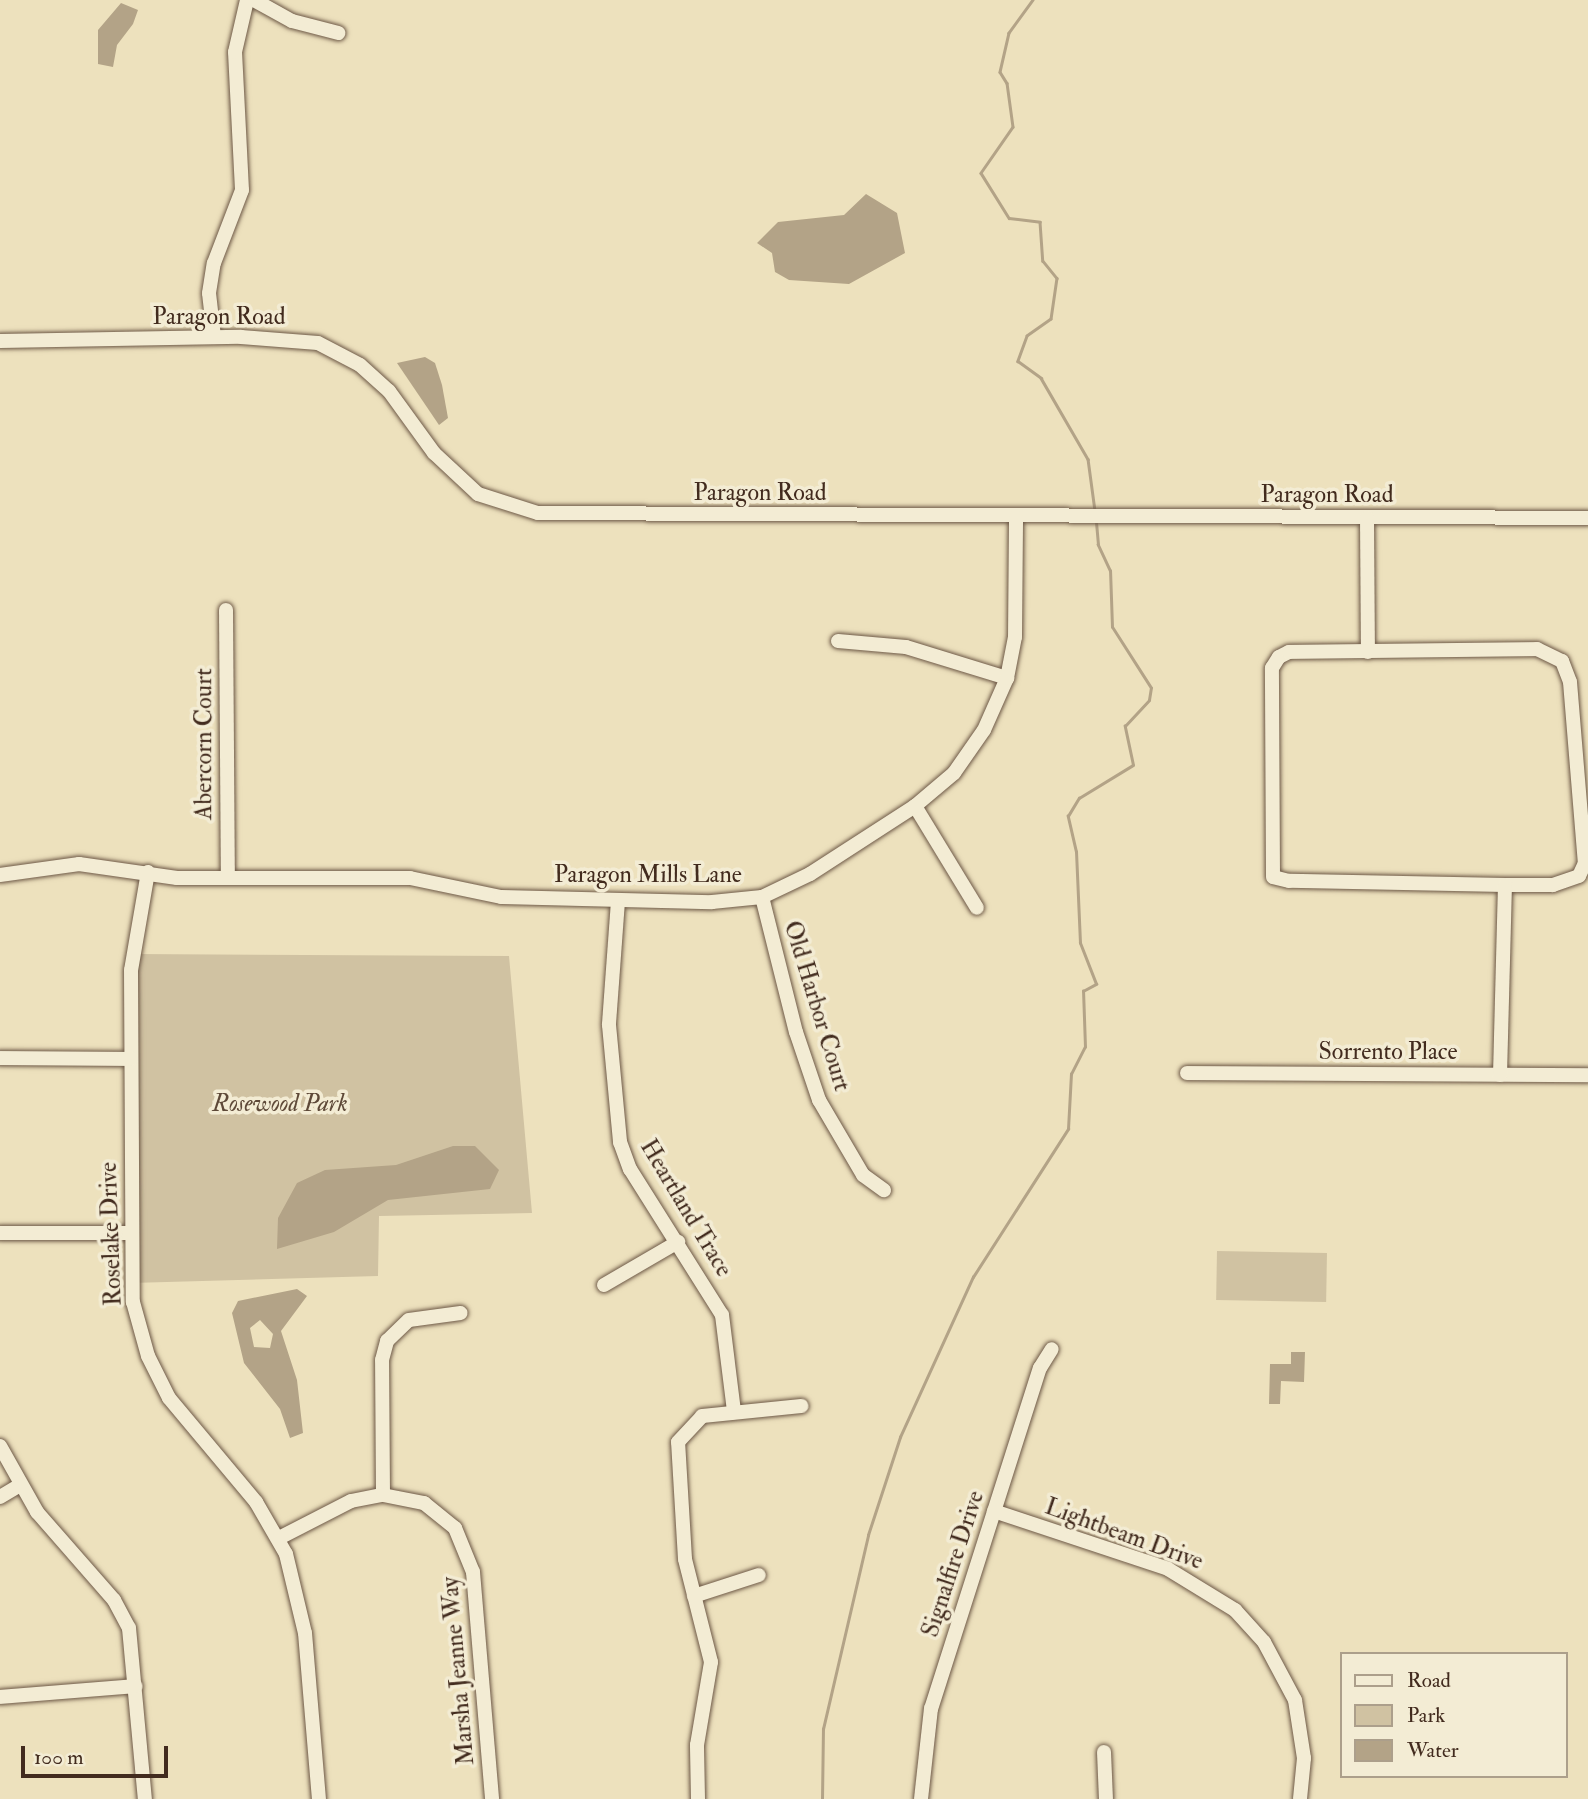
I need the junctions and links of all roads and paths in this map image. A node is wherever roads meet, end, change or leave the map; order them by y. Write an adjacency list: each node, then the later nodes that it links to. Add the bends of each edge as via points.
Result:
1 (247, 0): 4 (street, via 235,52 242,190 214,263 209,293)
2 (254, 0): 3 (street, via 292,20)
3 (338, 33)
4 (214, 337): 5 (street, Paragon Road); 6 (street, Paragon Road, via 318,343 360,365 389,391 452,471 490,501 521,510)
5 (0, 341)
6 (1016, 517): 7 (street, Paragon Road); 12 (street, Paragon Mills Lane, via 1015,637)
7 (1367, 518): 8 (street, Paragon Road); 11 (street)
8 (1588, 518)
9 (226, 610): 16 (street, Abercorn Court)
10 (838, 641): 12 (street, via 906,647)
11 (1368, 652): 17 (street, via 1537,649 1562,661 1570,682 1585,863 1569,881); 17 (street, via 1289,652 1272,668 1273,877)
12 (1007, 678): 13 (street, Paragon Mills Lane, via 984,730 954,773)
13 (915, 806): 18 (street, Paragon Mills Lane, via 810,874); 20 (street)
14 (148, 872): 15 (street, Paragon Mills Lane, via 79,864); 16 (street, Paragon Mills Lane); 22 (street, Roselake Drive, via 131,970)
15 (0, 875)
16 (228, 878): 19 (street, Paragon Mills Lane, via 410,878 501,897)
17 (1504, 885): 24 (street)
18 (762, 897): 19 (street, Paragon Mills Lane); 26 (street, Old Harbor Court, via 796,1032 820,1100 863,1175)
19 (618, 901): 29 (street, Heartland Trace, via 609,1025 618,1131 631,1169)
20 (977, 908)
21 (0, 1058): 22 (street)
22 (131, 1059): 28 (street, Roselake Drive)
23 (1187, 1073): 24 (street, Sorrento Place)
24 (1500, 1075): 25 (street, Sorrento Place)
25 (1588, 1075)
26 (884, 1190)
27 (0, 1233): 28 (street)
28 (130, 1233): 40 (street, Roselake Drive, via 133,1302 156,1376 181,1417 250,1494)
29 (678, 1242): 30 (street); 34 (street, Heartland Trace, via 722,1315)
30 (604, 1285)
31 (461, 1313): 37 (street, via 409,1320 387,1341 382,1360)
32 (1052, 1349): 39 (street, Signalfire Drive, via 1040,1368)
33 (801, 1406): 34 (street)
34 (734, 1412): 42 (street, via 695,1420 678,1442 685,1559)
35 (0, 1446): 36 (street)
36 (20, 1485): 38 (street); 43 (street, via 123,1616)
37 (383, 1495): 40 (street, Marsha Jeanne Way, via 351,1501); 48 (street, Marsha Jeanne Way, via 411,1498 435,1510 454,1528 470,1559)
38 (0, 1497)
39 (994, 1511): 50 (street, Signalfire Drive, via 931,1709); 52 (street, Lightbeam Drive, via 1168,1569 1235,1610 1274,1656 1295,1700 1304,1758)
40 (279, 1538): 47 (street, Roselake Drive, via 306,1633)
41 (759, 1575): 42 (street)
42 (694, 1596): 49 (street, via 711,1662 697,1745)
43 (136, 1686): 44 (street); 46 (street)
44 (0, 1697)
45 (1104, 1752): 51 (street)
46 (145, 1799)
47 (319, 1799)
48 (492, 1799)
49 (698, 1799)
50 (921, 1799)
51 (1106, 1799)
52 (1300, 1799)

